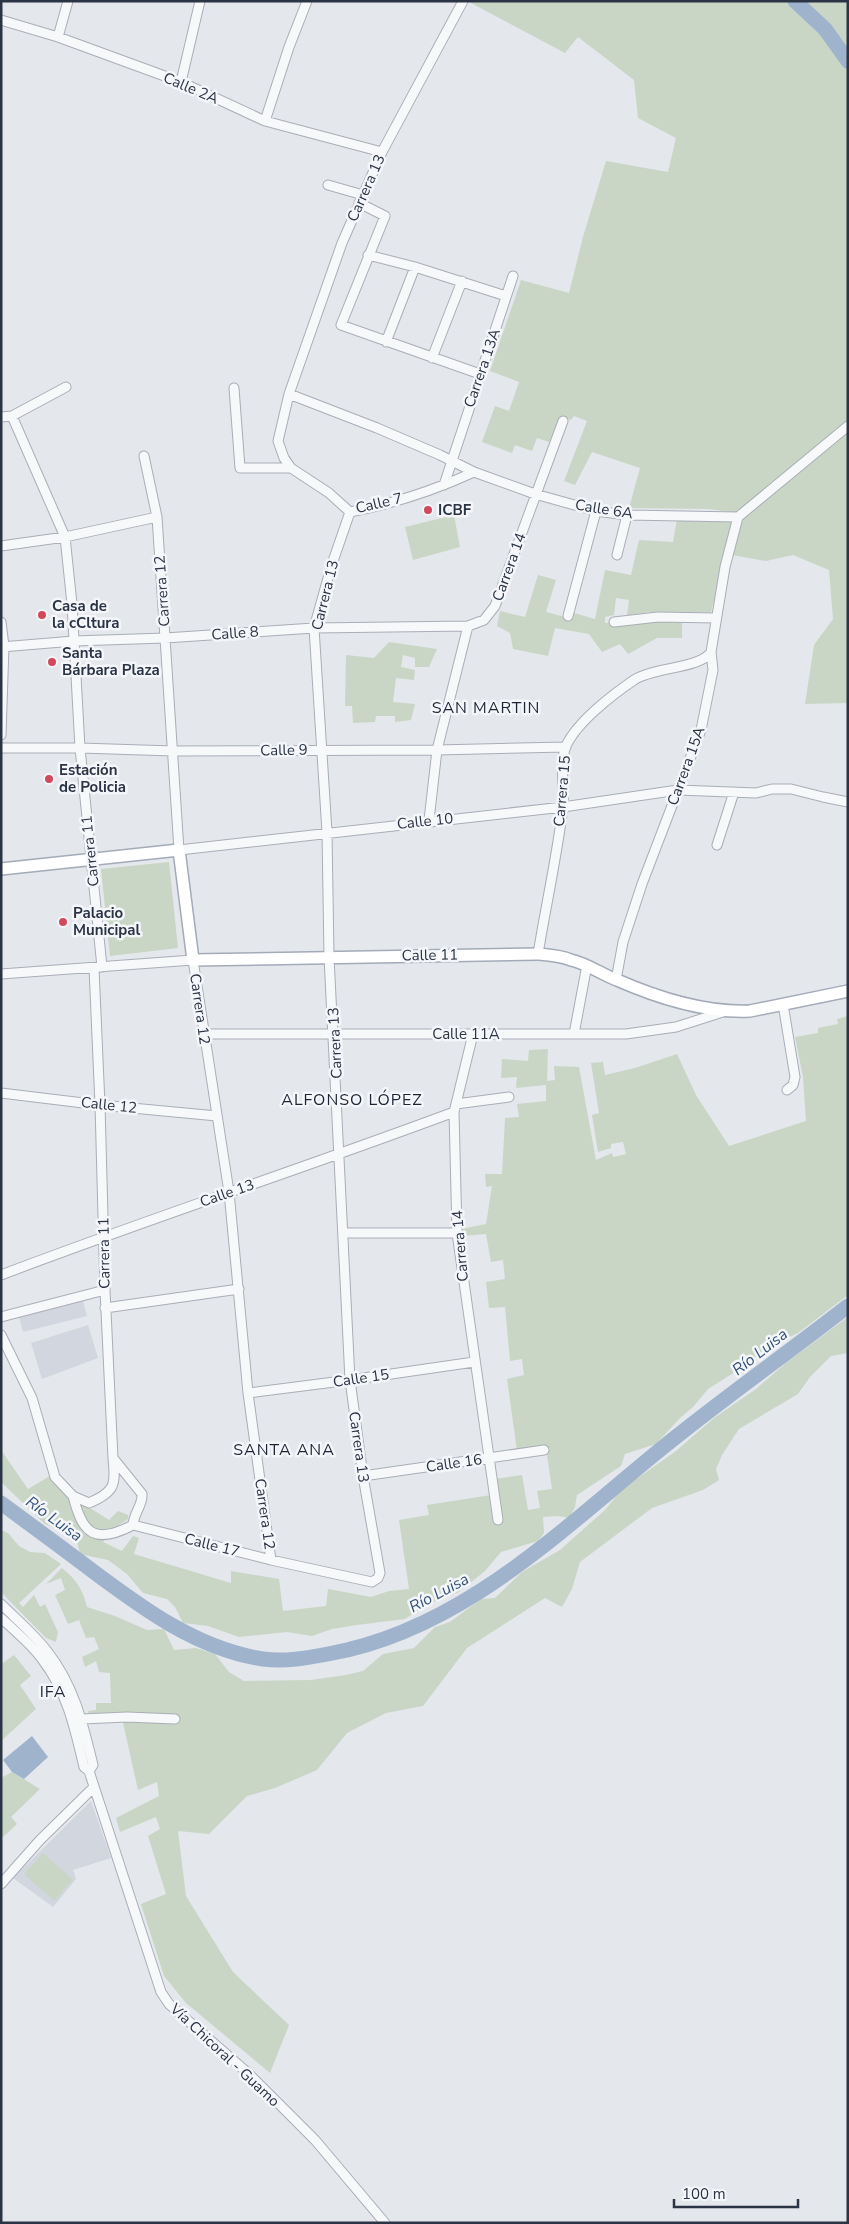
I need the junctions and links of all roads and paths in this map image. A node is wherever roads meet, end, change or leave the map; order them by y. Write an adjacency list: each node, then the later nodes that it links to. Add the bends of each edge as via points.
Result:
1 (68, 1): 6 (street)
2 (200, 1): 7 (street)
3 (306, 1): 8 (street)
4 (463, 1): 9 (street, Carrera 13)
5 (1, 20): 6 (street, Calle 2A)
6 (58, 37): 7 (street, Calle 2A)
7 (181, 82): 8 (street, Calle 2A)
8 (265, 121): 9 (street, Calle 2A)
9 (382, 152): 11 (street, Carrera 13)
10 (328, 185): 11 (street)
11 (361, 199): 12 (street, via 385,216); 22 (street, Carrera 13, via 338,251)
12 (368, 255): 13 (street); 17 (street, via 341,325)
13 (416, 267): 15 (street); 17 (street)
14 (513, 276): 16 (street, Carrera 13A)
15 (462, 281): 16 (street); 18 (street)
16 (506, 296): 19 (street, Carrera 13A)
17 (386, 342): 18 (street)
18 (432, 358): 19 (street)
19 (480, 374): 28 (street, Carrera 13A)
20 (66, 387): 23 (street)
21 (234, 388): 29 (street, via 240,468)
22 (289, 394): 28 (street, Calle 6A); 29 (street, Carrera 13, via 278,441)
23 (12, 416): 24 (street); 38 (street, Carrera 11)
24 (1, 417)
25 (563, 421): 32 (street, Carrera 14)
26 (848, 426): 37 (street)
27 (144, 456): 36 (street, Carrera 12)
28 (451, 460): 30 (street, Calle 6A); 31 (street)
29 (291, 468): 34 (street, Calle 7, via 329,492)
30 (474, 472): 31 (street); 32 (street, Calle 6A)
31 (444, 485): 34 (street, Calle 7, via 373,508)
32 (535, 494): 33 (street, Calle 6A); 45 (street, Carrera 14, via 496,606 484,620)
33 (596, 511): 35 (street, Calle 6A); 41 (street)
34 (350, 512): 46 (street, Carrera 13)
35 (627, 515): 37 (street, Calle 6A); 40 (street)
36 (157, 517): 38 (street); 47 (street, Carrera 12)
37 (738, 517): 42 (street, Carrera 15A, via 724,567)
38 (65, 537): 39 (street); 48 (street, Carrera 11)
39 (1, 546)
40 (617, 555)
41 (568, 616)
42 (716, 618): 44 (street, via 658,616); 50 (street, Carrera 15A)
43 (1, 622): 49 (street)
44 (614, 622)
45 (468, 626): 46 (street, Calle 8); 56 (street)
46 (314, 628): 47 (street, Calle 8); 55 (street, Carrera 13)
47 (165, 638): 48 (street, Calle 8); 57 (street, Carrera 12)
48 (74, 641): 49 (street, Calle 8); 54 (street, Carrera 11)
49 (3, 646): 51 (street)
50 (711, 652): 52 (street, Carrera 15, via 702,661 636,679 599,707); 58 (street, Carrera 15A, via 713,670 701,730)
51 (1, 736)
52 (566, 747): 56 (street, Calle 9); 61 (street, Carrera 15)
53 (1, 748): 54 (street, Calle 9)
54 (80, 748): 57 (street, Calle 9); 66 (street, Carrera 11)
55 (321, 750): 56 (street, Calle 9); 57 (street, Calle 9); 63 (street, Carrera 13)
56 (437, 750): 62 (street)
57 (173, 752): 65 (street, Carrera 12)
58 (678, 790): 59 (street, Calle 10); 61 (street, Calle 10); 74 (street, Carrera 15A, via 623,942)
59 (734, 792): 60 (street, Calle 10, via 756,793 791,788); 64 (street)
60 (848, 802)
61 (563, 807): 62 (street, Calle 10); 68 (street, Carrera 15)
62 (429, 820): 63 (street, Calle 10)
63 (327, 832): 65 (street, Calle 10); 69 (street, Carrera 13)
64 (716, 845)
65 (179, 850): 66 (main road, Calle 10); 70 (main road, Carrera 12)
66 (90, 860): 67 (main road, Calle 10); 72 (street, Carrera 11, via 99,925)
67 (1, 869)
68 (538, 954): 69 (main road, Calle 11); 71 (main road, Calle 11)
69 (329, 957): 70 (main road, Calle 11); 79 (street, Carrera 13)
70 (193, 960): 72 (street, Calle 11); 78 (street, Carrera 12)
71 (587, 965): 74 (main road, Calle 11); 81 (street)
72 (98, 968): 73 (street, Calle 11); 85 (street, Carrera 11)
73 (1, 974)
74 (616, 980): 77 (main road, Calle 11, via 679,1003)
75 (848, 991): 76 (main road, Calle 11)
76 (783, 1004): 77 (main road, Calle 11, via 750,1011); 82 (street, via 795,1077 794,1085)
77 (726, 1011): 81 (street, Calle 11A, via 650,1032)
78 (203, 1034): 79 (street, Calle 11A); 87 (street, Carrera 12)
79 (334, 1034): 80 (street, Calle 11A); 88 (street, Carrera 13)
80 (473, 1034): 81 (street, Calle 11A); 86 (street, Carrera 14)
81 (574, 1034)
82 (787, 1090)
83 (1, 1092): 85 (street, Calle 12)
84 (509, 1096): 86 (street, Calle 13)
85 (100, 1105): 87 (street, Calle 12); 92 (street, Carrera 11)
86 (455, 1108): 88 (street, Calle 13); 91 (street, Carrera 14)
87 (217, 1116): 89 (street, Carrera 12)
88 (340, 1154): 89 (street, Calle 13); 90 (street, Carrera 13)
89 (229, 1192): 92 (street, Calle 13); 94 (street, Carrera 12)
90 (343, 1233): 91 (street); 100 (street, Carrera 13)
91 (457, 1233): 99 (street, Carrera 14)
92 (104, 1236): 93 (street, Calle 13); 95 (street, Carrera 11)
93 (1, 1276)
94 (239, 1289): 96 (street); 101 (street, Carrera 12)
95 (104, 1290): 96 (street, Carrera 11); 97 (street)
96 (105, 1308): 103 (street, Carrera 11)
97 (1, 1318)
98 (1, 1335): 106 (street, via 32,1398 55,1477)
99 (474, 1362): 100 (street, Calle 15); 104 (street, Carrera 14)
100 (350, 1380): 101 (street, Calle 15); 105 (street, Carrera 13)
101 (248, 1393): 109 (street, Carrera 12)
102 (544, 1450): 104 (street, Calle 16)
103 (113, 1458): 106 (street, Carrera 11, via 115,1482 105,1496 89,1503); 108 (street, via 142,1494)
104 (488, 1458): 105 (street, Calle 16); 107 (street)
105 (363, 1476): 110 (street, Carrera 13, via 380,1573)
106 (73, 1496): 108 (street, via 86,1526 95,1535 120,1532)
107 (498, 1520)
108 (133, 1525): 109 (street, Calle 17)
109 (271, 1560): 110 (street, Calle 17, via 372,1582)
110 (378, 1578)
111 (1, 1604): 113 (street, Vía Chicoral - Guamo)
112 (1, 1618): 113 (street, Vía Chicoral - Guamo)
113 (28, 1638): 114 (street, Vía Chicoral - Guamo, via 48,1652 65,1678)
114 (78, 1716): 115 (street); 116 (street, Vía Chicoral - Guamo, via 93,1765 89,1771)
115 (175, 1719)
116 (94, 1787): 117 (street); 118 (street, Vía Chicoral - Guamo, via 161,1992 169,2004 250,2075 315,2140)
117 (1, 1884)
118 (385, 2223)

